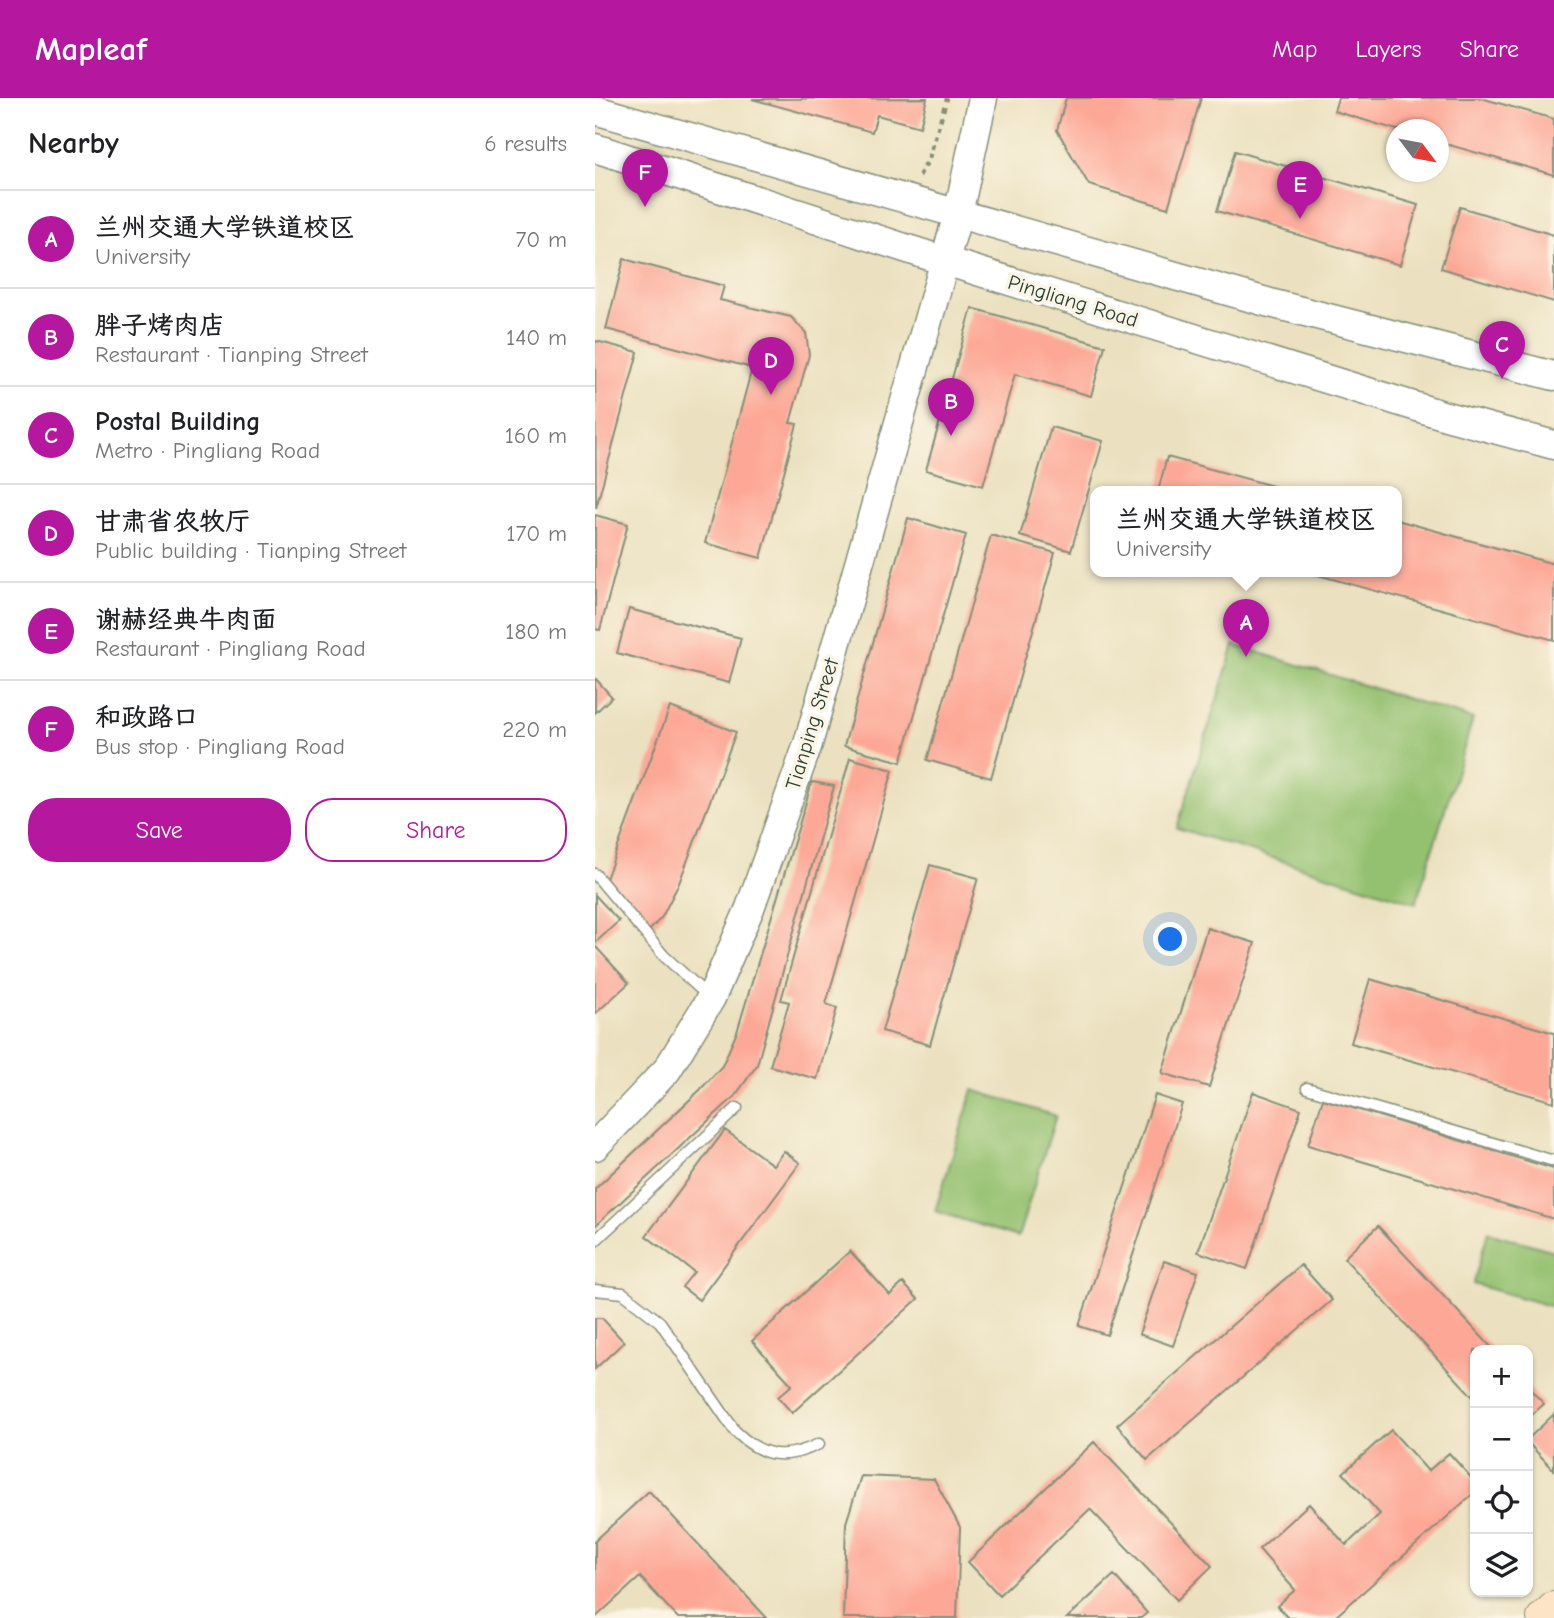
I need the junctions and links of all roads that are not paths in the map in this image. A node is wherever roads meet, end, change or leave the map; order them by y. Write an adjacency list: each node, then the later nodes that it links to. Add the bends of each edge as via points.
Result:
1 (983, 98): 4 (street, Tianping Street)
2 (600, 107): 4 (street)
3 (595, 148): 5 (street, Pingliang Road)
4 (958, 214): 5 (street, Tianping Street); 6 (street, via 1270,303)
5 (946, 261): 7 (street, Pingliang Road, via 1446,416); 9 (street, Tianping Street, via 808,744 750,908)
6 (1554, 376)
7 (1554, 445)
8 (595, 874): 9 (lane, via 664,956)
9 (711, 999): 12 (street, Tianping Street, via 667,1070)
10 (1307, 1088): 13 (lane)
11 (737, 1108): 14 (lane)
12 (595, 1146)
13 (1554, 1161)
14 (595, 1241)
15 (595, 1290): 16 (lane, via 622,1293 660,1322 749,1444 783,1455)
16 (819, 1444)
17 (1554, 1608): 18 (main road)
18 (1543, 1618)

